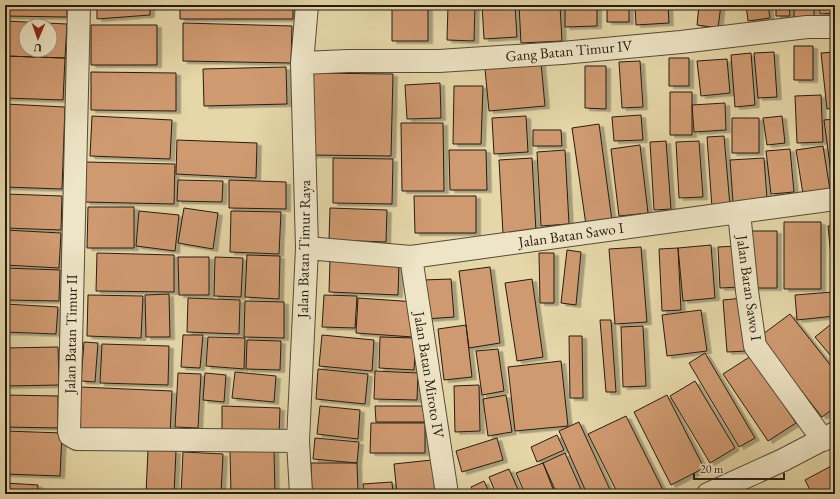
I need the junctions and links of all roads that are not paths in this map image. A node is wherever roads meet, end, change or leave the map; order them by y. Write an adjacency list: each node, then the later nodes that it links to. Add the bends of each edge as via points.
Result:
1 (79, 5): 10 (street, Jalan Batan Timur II, via 70,435 77,439)
2 (307, 5): 4 (street, Jalan Batan Timur Raya)
3 (835, 27): 4 (street, Gang Batan Timur IV, via 807,27 562,53 439,61)
4 (302, 64): 7 (street, Jalan Batan Timur Raya)
5 (835, 199): 6 (street, Jalan Batan Sawo I)
6 (739, 212): 8 (street, Jalan Batan Sawo I); 9 (street, Jalan Baran Sawo I, via 746,291 755,346)
7 (307, 248): 8 (street, Jalan Batan Sawo I); 10 (street, Jalan Batan Timur Raya)
8 (411, 257): 12 (street, Jalan Batan Miroto IV)
9 (829, 436): 13 (street)
10 (298, 440): 11 (street, Jalan Batan Timur Raya)
11 (301, 494)
12 (447, 494)
13 (708, 494)

